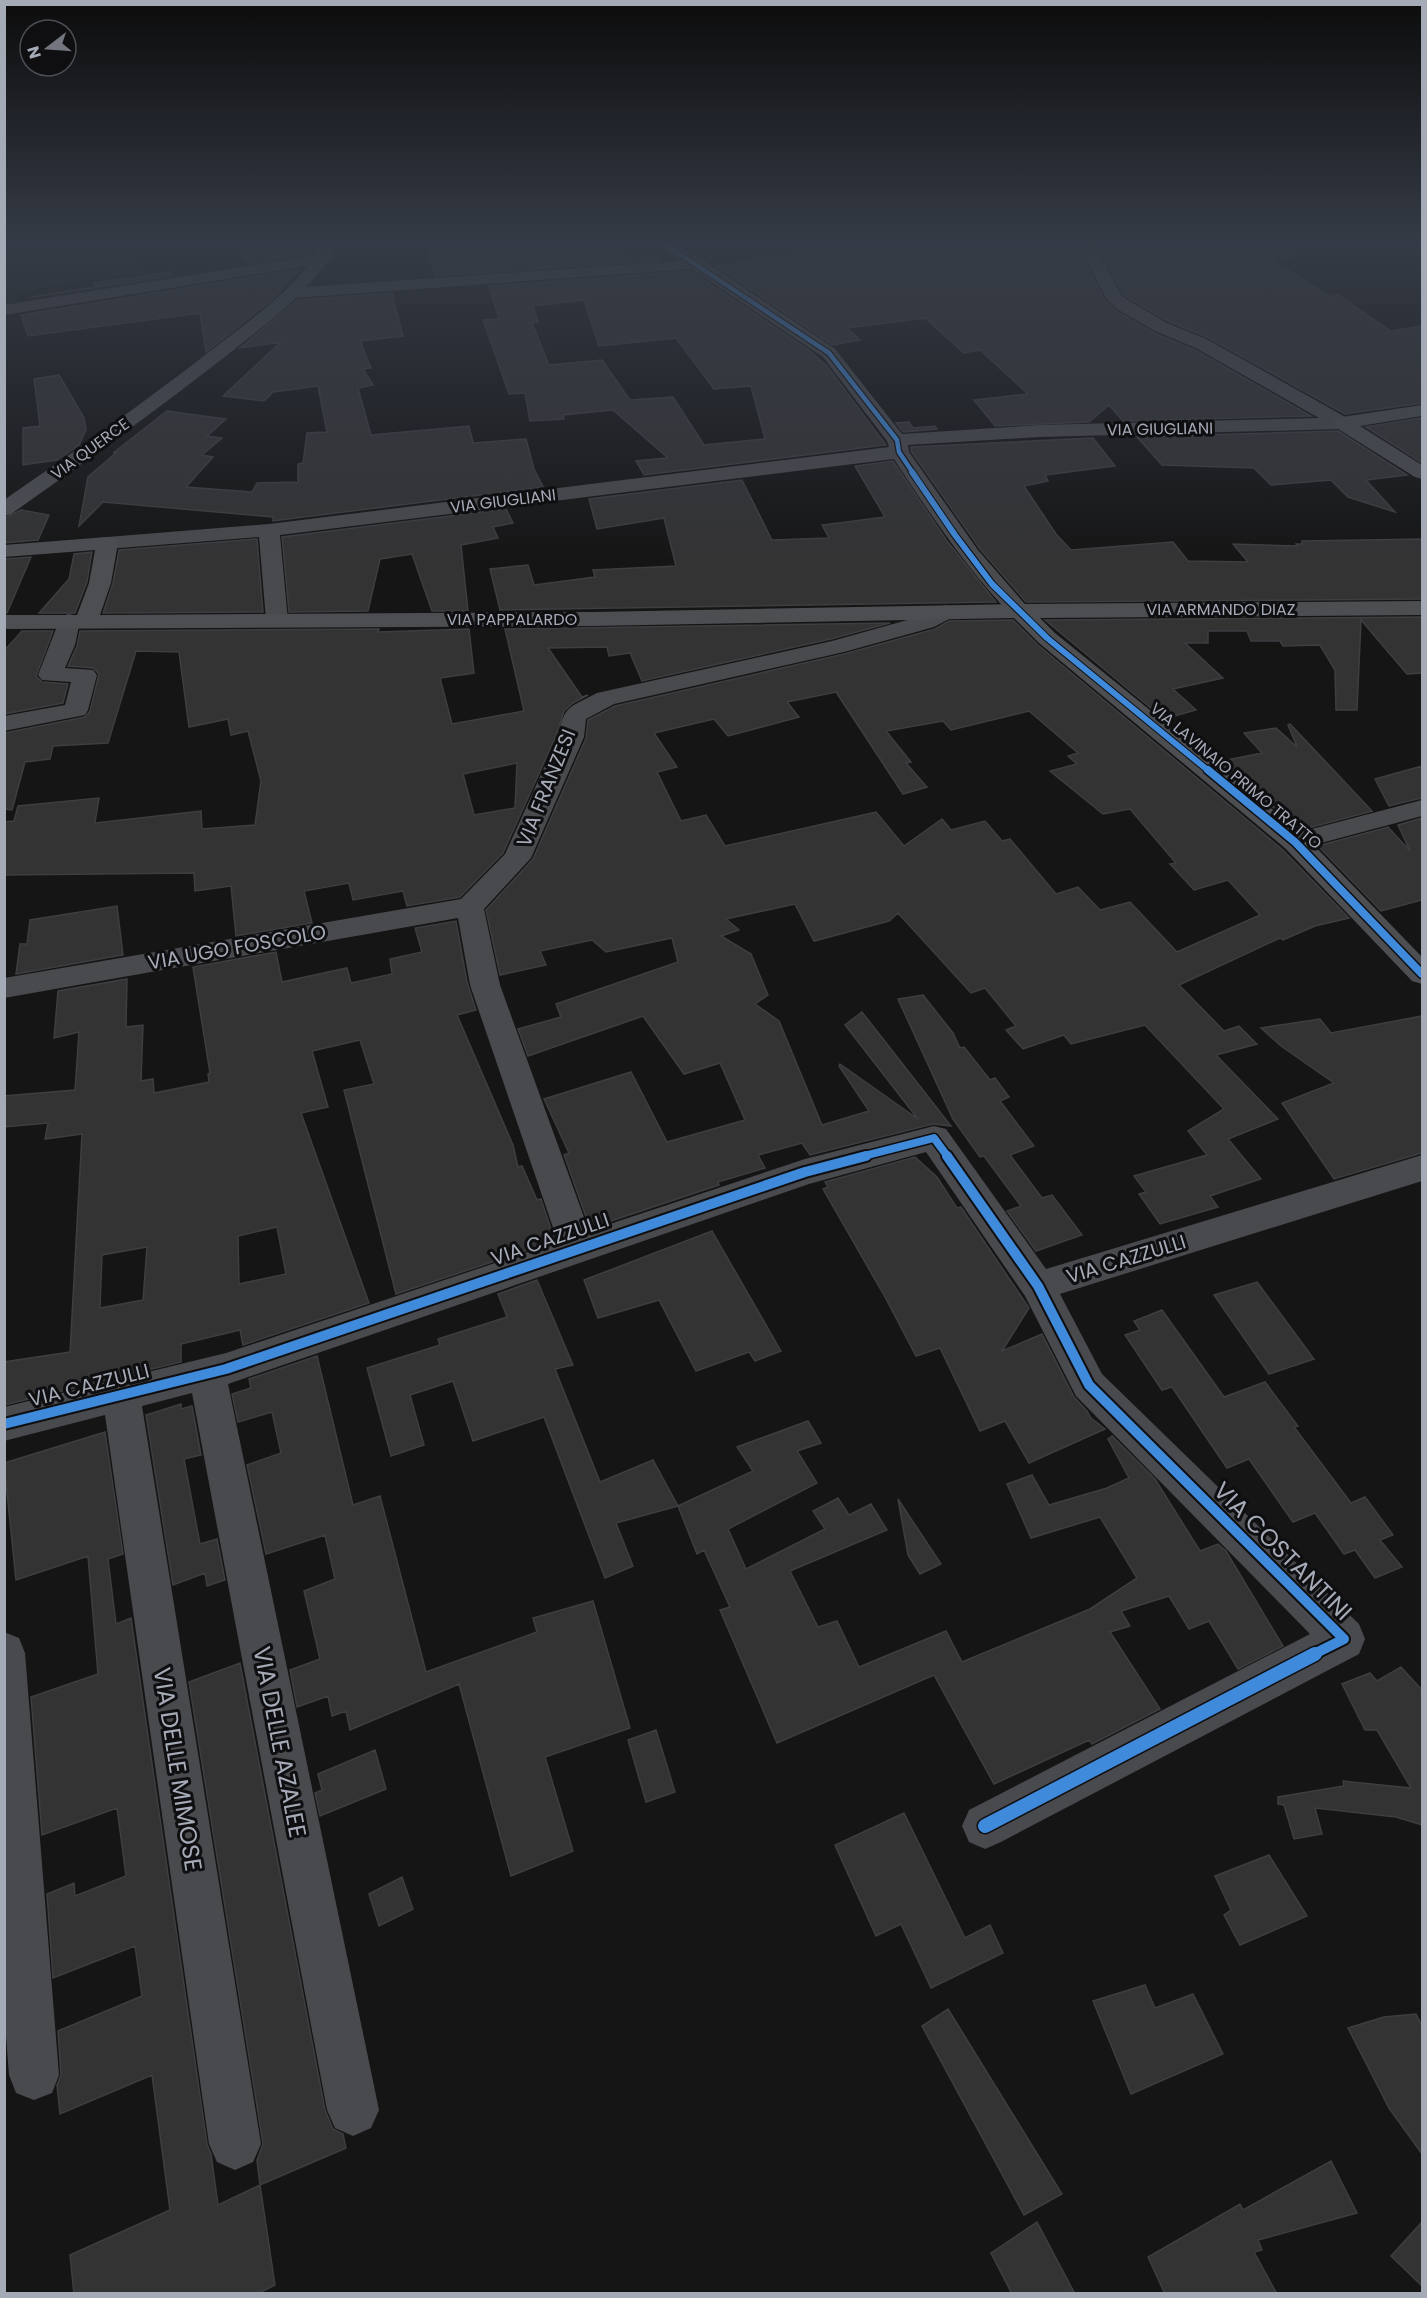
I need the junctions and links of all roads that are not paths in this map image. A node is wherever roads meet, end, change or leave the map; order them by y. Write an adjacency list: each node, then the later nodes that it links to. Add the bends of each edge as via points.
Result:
1 (222, 348): 8 (street, VIA QUERCE, via 113,433)
2 (822, 348): 6 (street)
3 (1210, 348): 5 (street)
4 (1422, 411): 5 (street, VIA GIUGLIANI)
5 (1342, 423): 6 (street, VIA GIUGLIANI, via 1039,430); 7 (street)
6 (898, 446): 9 (street, VIA GIUGLIANI); 13 (street, via 967,551 992,584)
7 (1422, 473)
8 (4, 510)
9 (269, 530): 10 (street, VIA GIUGLIANI); 15 (street)
10 (107, 543): 11 (street, VIA GIUGLIANI); 16 (street, via 100,583)
11 (4, 551)
12 (1422, 608): 13 (street, VIA ARMANDO DIAZ)
13 (1020, 611): 14 (street, VIA PAPPALARDO); 20 (street, VIA LAVINAIO PRIMO TRATTO, via 1047,638)
14 (945, 612): 15 (street, VIA PAPPALARDO); 21 (street, VIA FRANZESI, via 926,622 836,647 606,698 574,716 571,737 517,858)
15 (277, 620): 16 (street, VIA PAPPALARDO)
16 (77, 621): 17 (street, VIA PAPPALARDO); 18 (street, via 50,675 85,675 76,710)
17 (4, 622)
18 (4, 724)
19 (1422, 808): 20 (street)
20 (1295, 842): 22 (street, VIA LAVINAIO PRIMO TRATTO)
21 (470, 907): 23 (street, VIA UGO FOSCOLO); 25 (street, via 485,985)
22 (1422, 974)
23 (4, 988)
24 (1422, 1168): 26 (street, VIA CAZZULLI)
25 (578, 1248): 26 (street, VIA CAZZULLI, via 805,1172 934,1138); 27 (street, VIA CAZZULLI)
26 (1038, 1286): 31 (street, VIA COSTANTINI, via 1089,1385 1344,1639)
27 (207, 1374): 28 (street, VIA CAZZULLI); 33 (street, VIA DELLE AZALEE)
28 (122, 1395): 29 (street, VIA CAZZULLI); 34 (street, VIA DELLE MIMOSE)
29 (4, 1424)
30 (4, 1653): 32 (street)
31 (984, 1826)
32 (33, 2075)
33 (353, 2110)
34 (235, 2144)

